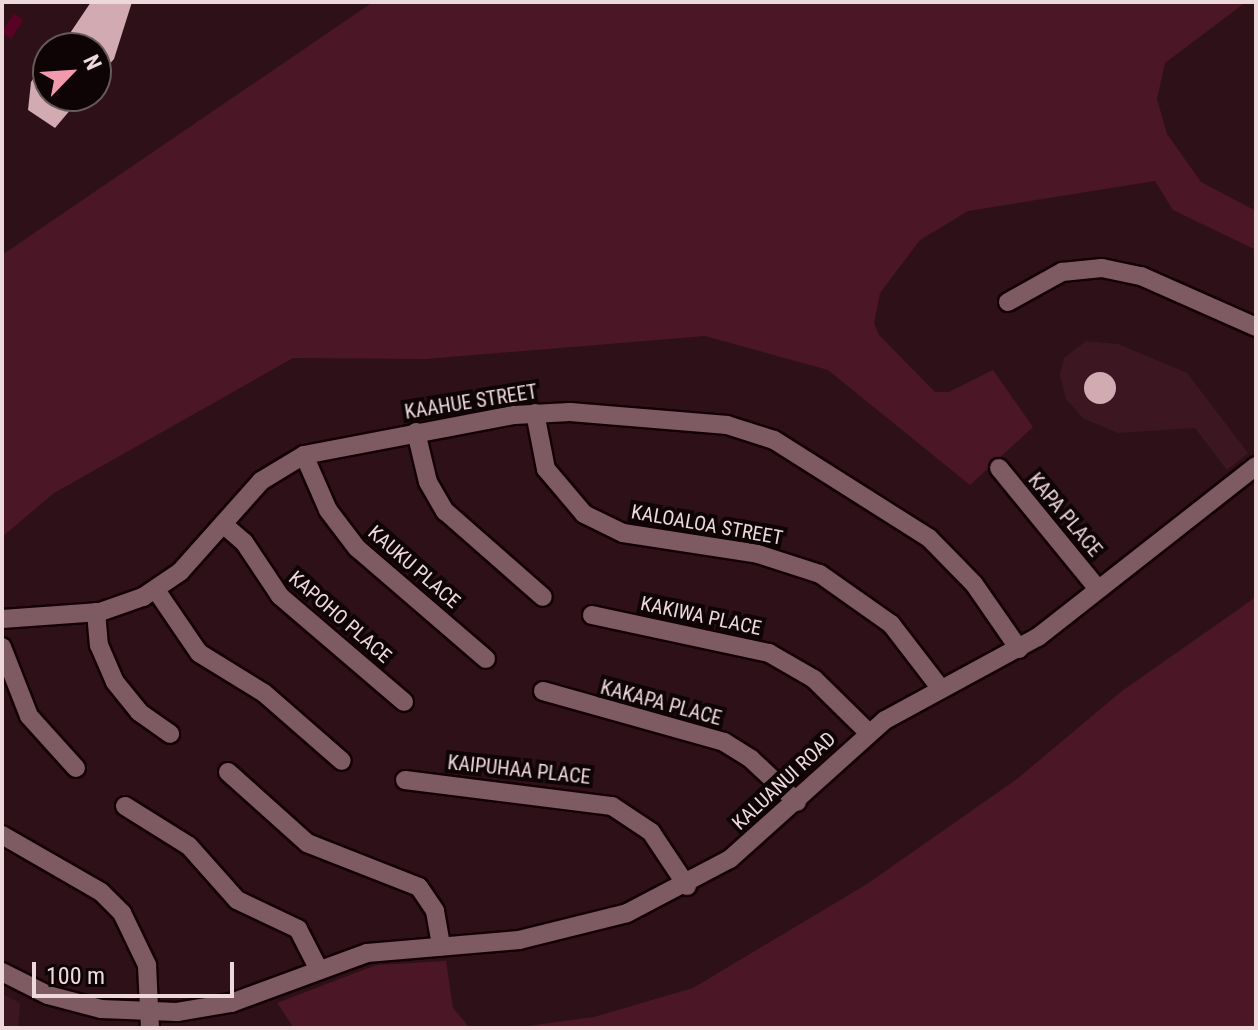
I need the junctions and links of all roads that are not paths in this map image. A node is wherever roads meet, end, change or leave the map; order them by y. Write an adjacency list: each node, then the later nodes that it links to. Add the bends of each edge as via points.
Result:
1 (1008, 302): 2 (street, via 1062,272 1102,268 1141,276)
2 (1256, 327)
3 (535, 413): 4 (street, KAAHUE STREET); 16 (street, KAAHUE STREET, via 727,425 774,440 929,538 974,584); 18 (street, KALOALOA STREET, via 546,469 584,514 623,533 758,554 820,574 891,624)
4 (416, 432): 5 (street, KAAHUE STREET); 11 (street, via 428,482 445,511)
5 (304, 455): 8 (street, KAAHUE STREET, via 261,481); 17 (street, KAUKU PLACE, via 328,510 357,548)
6 (1256, 466): 9 (street, KALUANUI ROAD)
7 (999, 468): 9 (street, KAPA PLACE)
8 (223, 524): 10 (street, KAAHUE STREET); 20 (street, KAPOHO PLACE, via 244,542 280,596)
9 (1098, 589): 16 (street, KALUANUI ROAD)
10 (156, 590): 12 (street, KAAHUE STREET); 23 (street, via 199,653 264,693)
11 (543, 597)
12 (96, 612): 14 (street, KAAHUE STREET); 22 (street, via 99,645 115,682 139,712)
13 (592, 615): 21 (street, KAKIWA PLACE, via 769,653 814,679)
14 (2, 619)
15 (2, 647): 24 (street, via 29,716)
16 (1019, 649): 18 (street, KALUANUI ROAD)
17 (486, 659)
18 (941, 689): 21 (street, KALUANUI ROAD)
19 (543, 691): 27 (street, KAKAPA PLACE, via 724,742 751,759)
20 (404, 702)
21 (869, 733): 27 (street, KALUANUI ROAD)
22 (170, 734)
23 (342, 761)
24 (76, 768)
25 (228, 772): 31 (street, via 307,843 419,887 435,911)
26 (405, 780): 30 (street, KAIPUHAA PLACE, via 612,806 651,832)
27 (797, 802): 30 (street, KALUANUI ROAD, via 754,841)
28 (125, 806): 32 (street, via 189,846 244,905 298,929)
29 (2, 835): 34 (street, via 101,892 122,913 143,951)
30 (687, 886): 31 (street, KALUANUI ROAD, via 574,930)
31 (441, 946): 32 (street, KALUANUI ROAD, via 386,949)
32 (319, 970): 34 (street, KALUANUI ROAD, via 231,1003)
33 (2, 972): 34 (street, KALUANUI ROAD, via 48,995)
34 (150, 1021)

